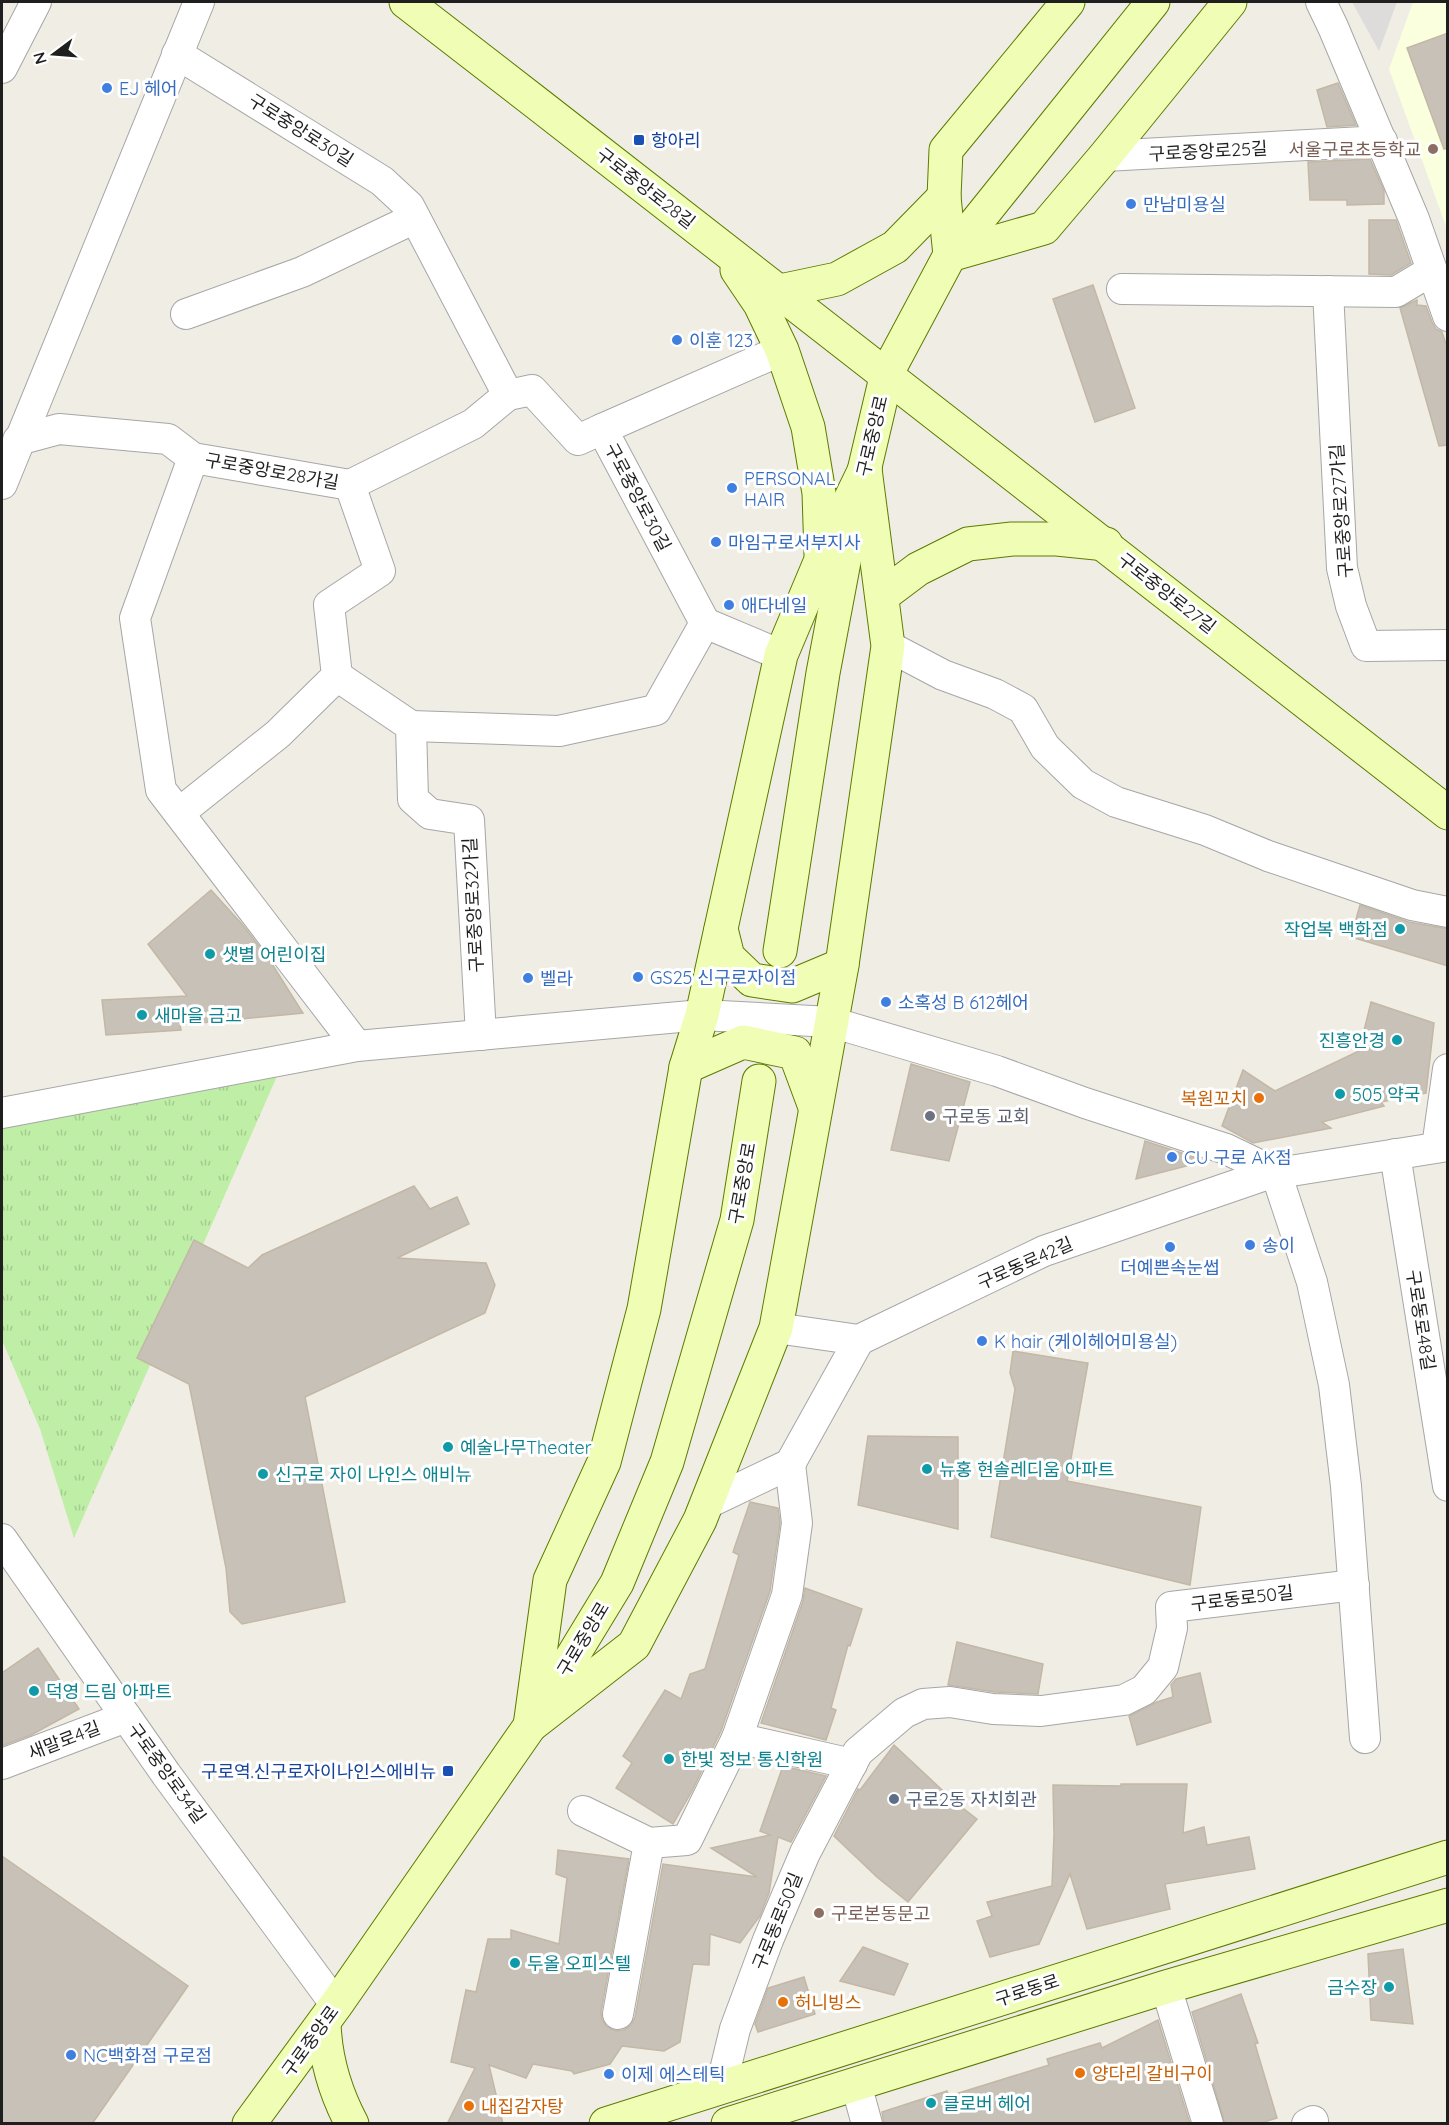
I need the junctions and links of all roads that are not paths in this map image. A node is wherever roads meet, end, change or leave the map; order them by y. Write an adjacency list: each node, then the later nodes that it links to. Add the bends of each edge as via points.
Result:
1 (36, 2): 9 (street)
2 (199, 2): 8 (street)
3 (406, 2): 14 (street, 구로중앙로28길)
4 (1068, 2): 12 (street, via 946,150)
5 (1153, 2): 15 (street, 구로중앙로)
6 (1230, 2): 11 (street)
7 (1320, 2): 10 (street)
8 (177, 54): 13 (street, 구로중앙로30길, via 382,181 409,206); 26 (street)
9 (2, 68)
10 (1382, 141): 11 (street, 구로중앙로25길); 16 (street)
11 (1106, 156): 15 (street, via 1044,228)
12 (944, 197): 15 (street); 18 (street, via 895,247 837,279)
13 (415, 218): 20 (street, via 302,272); 24 (street, 구로중앙로30길)
14 (722, 248): 18 (street, 구로중앙로28길); 22 (street, via 760,304)
15 (950, 255): 23 (street, 구로중앙로)
16 (1431, 271): 19 (street, via 1396,292); 21 (street)
17 (1122, 289): 19 (street)
18 (780, 291): 23 (street, 구로중앙로28길)
19 (1328, 291): 35 (street, 구로중앙로27가길, via 1342,568 1351,606 1366,646)
20 (186, 314)
21 (1448, 316)
22 (782, 350): 25 (street); 32 (street, via 808,427 819,493)
23 (887, 373): 28 (street, 구로중앙로); 31 (street, 구로중앙로27길)
24 (508, 395): 25 (street, 구로중앙로30길, via 532,390 578,440); 30 (street, 구로중앙로28가길, via 474,424)
25 (602, 429): 34 (street, 구로중앙로30길)
26 (18, 440): 27 (street, 구로중앙로28가길, via 59,429 168,439); 29 (street)
27 (193, 458): 30 (street, 구로중앙로28가길); 40 (street, via 135,618 161,790)
28 (865, 469): 32 (street); 33 (street); 44 (street, 구로중앙로, via 823,673)
29 (2, 484)
30 (350, 485): 38 (street, via 380,571 329,605)
31 (1106, 544): 33 (street, via 1012,539 968,544 918,569); 41 (street, 구로중앙로27길)
32 (821, 560): 37 (street)
33 (882, 596): 36 (street)
34 (705, 623): 37 (street); 39 (street, via 656,710 558,731)
35 (1448, 645)
36 (888, 646): 42 (street, via 943,675 1023,709 1045,747 1083,784 1116,802 1412,905); 45 (street)
37 (781, 655): 43 (street)
38 (337, 676): 39 (street); 40 (street, via 278,734)
39 (411, 726): 48 (street, 구로중앙로32가길, via 413,799 430,814 469,820)
40 (178, 813): 49 (street)
41 (1448, 813)
42 (1448, 912)
43 (721, 929): 45 (street, via 728,957 752,980 792,986); 46 (street)
44 (780, 951)
45 (842, 965): 47 (street)
46 (702, 1015): 47 (street); 48 (street); 50 (street)
47 (831, 1022): 53 (street); 57 (street, via 997,1071 1226,1149)
48 (481, 1035): 49 (street)
49 (357, 1046): 54 (street)
50 (686, 1067): 53 (street, via 743,1042 795,1053); 66 (street, via 645,1309 604,1462 550,1580)
51 (1448, 1068): 55 (street, 구로동로42길)
52 (759, 1081): 66 (street, 구로중앙로, via 737,1220 667,1462 617,1583)
53 (815, 1107): 58 (street)
54 (2, 1113)
55 (1442, 1146): 56 (street, 구로동로42길)
56 (1395, 1154): 57 (street, 구로동로42길); 61 (street, 구로동로48길)
57 (1276, 1173): 59 (street, 구로동로42길, via 1044,1251); 64 (street, via 1312,1282 1334,1385)
58 (776, 1328): 59 (street); 62 (street)
59 (859, 1341): 60 (street)
60 (790, 1464): 62 (street); 67 (street, via 797,1523 787,1595)
61 (1448, 1485)
62 (706, 1504): 66 (street, via 634,1646)
63 (2, 1539): 65 (street, 구로중앙로34길)
64 (1354, 1585): 68 (street); 70 (street, 구로동로50길, via 1171,1607 1172,1628 1163,1667 1144,1690 1124,1700 1041,1711 950,1702 923,1704 904,1713 858,1752)
65 (126, 1717): 69 (street, 새말로4길); 76 (street, 구로중앙로34길)
66 (530, 1726): 76 (street, 구로중앙로)
67 (737, 1738): 70 (street); 72 (street, via 687,1840)
68 (1365, 1738)
69 (2, 1764)
70 (852, 1764): 79 (street, 구로동로50길, via 805,1852 768,1940 735,2029)
71 (583, 1811): 72 (street)
72 (649, 1844): 77 (street)
73 (1448, 1857): 79 (street, 구로동로)
74 (1448, 1905): 75 (street)
75 (1166, 1987): 78 (street); 85 (street)
76 (330, 2014): 80 (street, 구로중앙로); 81 (street, via 324,2042 334,2082)
77 (618, 2014)
78 (856, 2084): 83 (street); 84 (street)
79 (721, 2087): 82 (street, 구로동로)
80 (249, 2124)
81 (352, 2124)
82 (606, 2124)
83 (728, 2124)
84 (867, 2124)
85 (1208, 2124)

